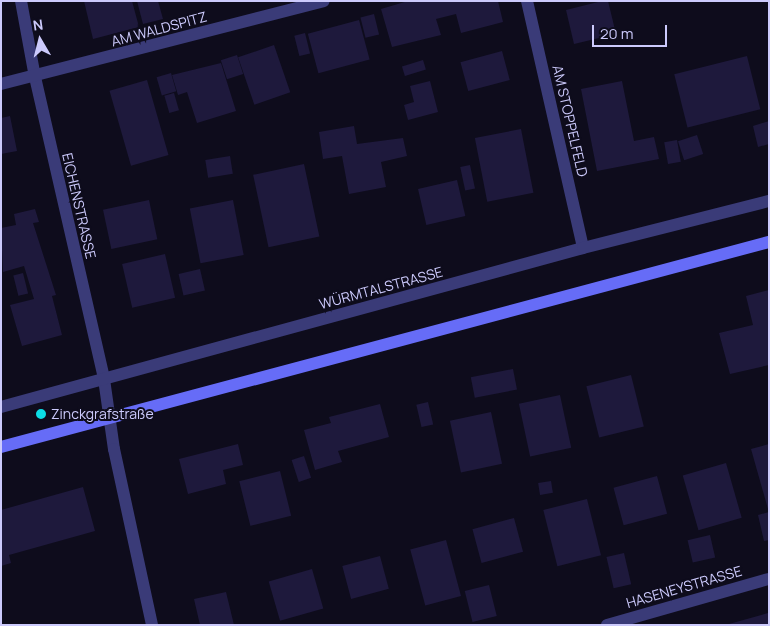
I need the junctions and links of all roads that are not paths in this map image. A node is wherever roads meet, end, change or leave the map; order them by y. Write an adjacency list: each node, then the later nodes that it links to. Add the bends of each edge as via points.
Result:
1 (22, 1): 5 (street, EICHENSTRASSE)
2 (324, 1): 4 (street, AM WALDSPITZ)
3 (527, 1): 9 (street, AM STOPPELFELD)
4 (284, 7): 5 (street, AM WALDSPITZ)
5 (35, 77): 6 (street, AM WALDSPITZ); 10 (street, EICHENSTRASSE)
6 (1, 84)
7 (769, 201): 9 (street, WÜRMTALSTRASSE)
8 (769, 242): 12 (main road)
9 (583, 248): 10 (street, WÜRMTALSTRASSE)
10 (104, 379): 11 (street, WÜRMTALSTRASSE); 12 (street, EICHENSTRASSE)
11 (1, 407)
12 (111, 417): 13 (main road); 15 (street, via 114,449)
13 (1, 447)
14 (769, 579): 16 (street, HASENEYSTRASSE)
15 (152, 625)
16 (606, 625)

